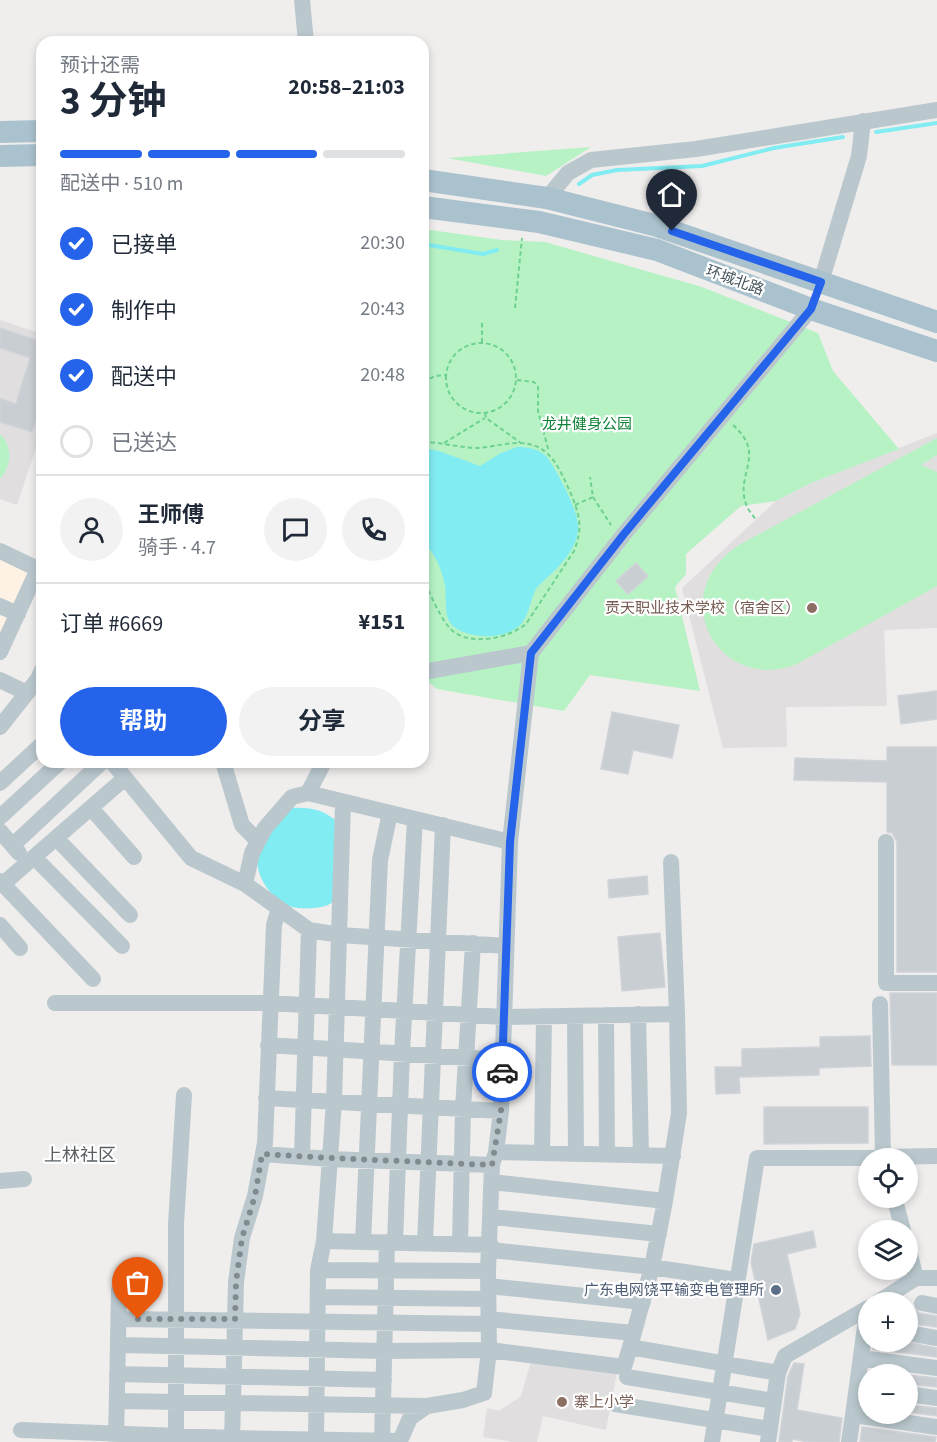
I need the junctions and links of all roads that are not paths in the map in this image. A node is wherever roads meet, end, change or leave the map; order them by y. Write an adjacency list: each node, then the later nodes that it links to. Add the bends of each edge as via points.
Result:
1 (302, 0): 2 (street)
2 (305, 36)
3 (937, 110): 4 (street)
4 (863, 122): 10 (street, via 696,149 591,160 568,173); 12 (street, via 859,156)
5 (36, 131): 6 (main road)
6 (0, 132)
7 (36, 155): 8 (main road)
8 (0, 156)
9 (429, 181): 10 (main road, 环城北路)
10 (547, 198): 12 (main road, 环城北路, via 654,225)
11 (429, 208): 13 (main road, 环城北路, via 524,220 657,250)
12 (821, 282): 13 (main road); 14 (main road, 环城北路)
13 (811, 309): 15 (main road, 环城北路); 22 (street)
14 (937, 322)
15 (937, 351)
16 (0, 551): 17 (street)
17 (36, 568)
18 (36, 578): 20 (street)
19 (0, 606): 20 (street)
20 (18, 614): 21 (street)
21 (2, 644)
22 (531, 653): 23 (street); 46 (street)
23 (429, 671)
24 (0, 680): 26 (street)
25 (36, 683): 26 (street)
26 (27, 693): 27 (street)
27 (0, 727)
28 (36, 750): 35 (street)
29 (53, 768): 40 (street)
30 (96, 768): 48 (street)
31 (117, 768): 34 (street)
32 (224, 768): 45 (street, via 242,825)
33 (321, 768): 36 (street)
34 (125, 778): 38 (street); 53 (street, via 191,858)
35 (0, 783)
36 (308, 793): 37 (street); 45 (street, via 292,797)
37 (343, 802): 39 (street); 58 (street)
38 (91, 808): 44 (street); 49 (street)
39 (390, 813): 41 (street); 59 (street, via 380,860)
40 (0, 817)
41 (415, 819): 42 (street); 60 (street)
42 (443, 825): 46 (street); 61 (street)
43 (0, 831): 48 (street)
44 (56, 838): 50 (street); 55 (street)
45 (258, 841): 53 (street)
46 (510, 842): 64 (street)
47 (886, 842): 67 (street, via 886,983)
48 (13, 845): 50 (street)
49 (134, 857)
50 (31, 859): 52 (street); 63 (street)
51 (671, 862): 77 (street)
52 (2, 883): 66 (street)
53 (245, 884): 54 (street)
54 (279, 908): 57 (street); 69 (street, via 274,925)
55 (130, 915)
56 (0, 925): 65 (street)
57 (309, 930): 58 (street); 71 (street)
58 (340, 935): 59 (street); 72 (street)
59 (375, 937): 60 (street); 73 (street)
60 (409, 939): 61 (street); 74 (street)
61 (438, 940): 62 (street); 75 (street)
62 (473, 943): 64 (street); 78 (street)
63 (122, 946)
64 (506, 946): 82 (street)
65 (20, 948)
66 (93, 979)
67 (937, 983)
68 (55, 1003): 69 (street)
69 (270, 1003): 71 (street); 83 (street)
70 (880, 1004): 100 (street)
71 (308, 1005): 72 (street); 84 (street)
72 (338, 1007): 73 (street); 85 (street)
73 (373, 1009): 74 (street); 86 (street)
74 (405, 1011): 75 (street); 87 (street)
75 (435, 1013): 78 (street); 88 (street)
76 (638, 1014): 77 (street); 79 (street); 105 (street)
77 (677, 1014): 107 (street, via 679,1113)
78 (468, 1015): 82 (street); 89 (street)
79 (606, 1015): 81 (street); 104 (street)
80 (544, 1016): 81 (street); 82 (street); 101 (street)
81 (575, 1016): 103 (street)
82 (504, 1017): 90 (street)
83 (268, 1045): 84 (street); 92 (street)
84 (306, 1047): 85 (street); 93 (street)
85 (336, 1049): 86 (street); 94 (street)
86 (371, 1051): 87 (street); 95 (street)
87 (402, 1053): 88 (street); 96 (street)
88 (433, 1055): 89 (street); 97 (street)
89 (465, 1057): 90 (street); 98 (street)
90 (502, 1060): 99 (street)
91 (184, 1095): 144 (street, via 176,1224)
92 (266, 1098): 93 (street); 102 (street)
93 (304, 1100): 94 (street); 106 (street)
94 (334, 1102): 95 (street); 110 (street)
95 (368, 1104): 96 (street); 113 (street)
96 (400, 1106): 97 (street); 114 (street)
97 (430, 1107): 98 (street); 115 (street)
98 (463, 1109): 99 (street); 116 (street)
99 (501, 1111): 111 (street)
100 (883, 1148)
101 (542, 1153): 103 (street); 111 (street)
102 (262, 1154): 106 (street); 145 (street, via 242,1238)
103 (576, 1154): 104 (street)
104 (607, 1154): 105 (street)
105 (641, 1155): 107 (street)
106 (302, 1156): 110 (street)
107 (673, 1156): 120 (street)
108 (937, 1156): 109 (street)
109 (918, 1157)
110 (330, 1158): 113 (street); 123 (street)
111 (494, 1158): 116 (street); 119 (street)
112 (858, 1158): 134 (street, via 757,1158)
113 (366, 1160): 114 (street); 124 (street)
114 (398, 1161): 115 (street); 125 (street)
115 (428, 1162): 116 (street); 126 (street)
116 (461, 1164): 127 (street)
117 (24, 1179): 118 (street)
118 (0, 1181)
119 (492, 1182): 120 (street); 121 (street)
120 (666, 1201): 122 (street)
121 (492, 1216): 122 (street); 128 (street)
122 (659, 1234): 129 (street)
123 (324, 1241): 124 (street); 130 (street)
124 (363, 1242): 125 (street)
125 (391, 1243): 126 (street); 131 (street)
126 (425, 1243): 127 (street)
127 (460, 1243): 128 (street)
128 (491, 1247): 129 (street); 136 (street)
129 (652, 1267): 134 (street); 141 (street)
130 (318, 1270): 131 (street); 139 (street)
131 (386, 1271): 136 (street); 140 (street)
132 (918, 1278): 133 (street)
133 (937, 1278)
134 (737, 1280): 162 (street)
135 (913, 1280): 138 (street)
136 (488, 1286): 140 (street); 141 (street); 147 (street)
137 (119, 1290): 143 (street)
138 (894, 1292)
139 (318, 1297): 140 (street); 146 (street)
140 (386, 1299): 148 (street)
141 (644, 1302): 153 (street)
142 (858, 1314): 149 (street)
143 (119, 1319): 144 (street); 154 (street)
144 (176, 1319): 145 (street); 155 (street)
145 (235, 1319): 146 (street); 156 (street)
146 (317, 1321): 148 (street); 157 (street)
147 (488, 1322): 148 (street); 153 (street); 158 (street)
148 (385, 1323): 159 (street)
149 (843, 1324): 150 (street); 165 (street, via 785,1356)
150 (858, 1326)
151 (918, 1335): 152 (street)
152 (937, 1338)
153 (632, 1340): 158 (street, via 624,1367); 162 (street)
154 (118, 1345): 155 (street); 166 (street)
155 (176, 1346): 156 (street); 167 (street)
156 (234, 1347): 157 (street); 168 (street)
157 (317, 1349): 159 (street); 170 (street)
158 (489, 1350): 159 (street); 183 (street, via 484,1393)
159 (384, 1351): 171 (street)
160 (862, 1352): 161 (street)
161 (861, 1358): 163 (street); 164 (street)
162 (723, 1363): 165 (street); 172 (street)
163 (861, 1364)
164 (937, 1368)
165 (778, 1372): 177 (street)
166 (117, 1374): 167 (street); 176 (street)
167 (176, 1376): 168 (street); 178 (street)
168 (234, 1376): 170 (street); 179 (street)
169 (627, 1377): 172 (street)
170 (317, 1379): 171 (street); 180 (street)
171 (384, 1380): 182 (street)
172 (719, 1392): 177 (street); 185 (street)
173 (918, 1395): 174 (street)
174 (937, 1398)
175 (858, 1400): 184 (street)
176 (118, 1401): 178 (street); 189 (street)
177 (774, 1401): 188 (street)
178 (176, 1402): 179 (street); 190 (street)
179 (233, 1403): 180 (street); 192 (street)
180 (316, 1404): 182 (street); 191 (street)
181 (615, 1404): 185 (street)
182 (383, 1406): 183 (street); 193 (street)
183 (427, 1406): 193 (street, via 410,1418 400,1440)
184 (853, 1415): 186 (street); 195 (street)
185 (715, 1420): 188 (street); 194 (street)
186 (937, 1427)
187 (21, 1430): 189 (street)
188 (769, 1436)
189 (116, 1437): 190 (street)
190 (176, 1439): 192 (street)
191 (316, 1439): 192 (street); 193 (street)
192 (232, 1440)
193 (382, 1441)
194 (712, 1442)
195 (849, 1442)

